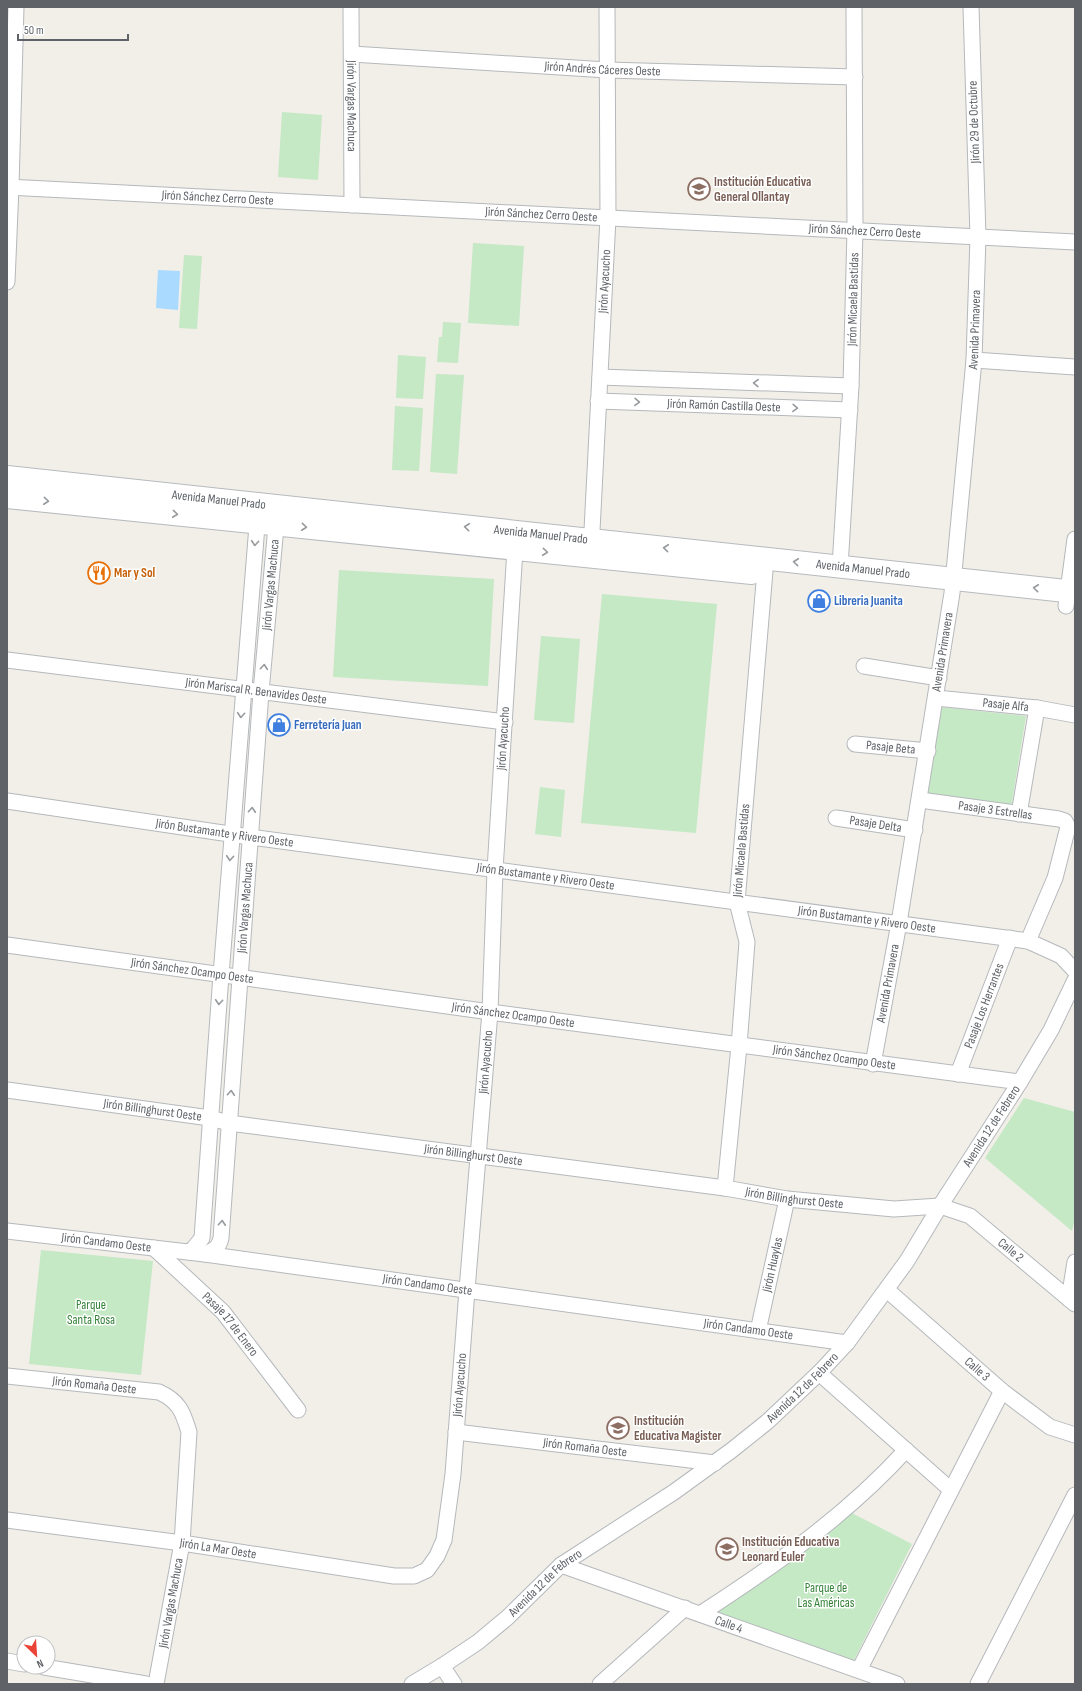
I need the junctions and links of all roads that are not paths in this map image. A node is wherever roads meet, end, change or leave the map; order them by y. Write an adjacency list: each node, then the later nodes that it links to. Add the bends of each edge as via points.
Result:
1 (16, 7): 9 (street)
2 (351, 7): 6 (street, Jirón Vargas Machuca)
3 (606, 7): 7 (street, Jirón Ayacucho)
4 (854, 7): 8 (street, Jirón Micaela Bastidas)
5 (971, 7): 13 (street, Jirón 29 de Octubre)
6 (352, 54): 7 (street, Jirón Andrés Cáceres Oeste); 10 (street, Jirón Vargas Machuca)
7 (607, 70): 8 (street, Jirón Andrés Cáceres Oeste); 11 (street, Jirón Ayacucho)
8 (855, 77): 12 (street, Jirón Micaela Bastidas)
9 (9, 187): 10 (street, Jirón Sánchez Cerro Oeste); 15 (street)
10 (352, 205): 11 (street, Jirón Sánchez Cerro Oeste)
11 (608, 218): 12 (street, Jirón Sánchez Cerro Oeste); 18 (street, Jirón Ayacucho)
12 (855, 230): 13 (street, Jirón Sánchez Cerro Oeste); 19 (street, Jirón Micaela Bastidas)
13 (978, 237): 14 (street, Jirón Sánchez Cerro Oeste); 16 (street, Avenida Primavera)
14 (1075, 242)
15 (7, 282)
16 (974, 360): 17 (street); 30 (street, Avenida Primavera)
17 (1075, 367)
18 (600, 377): 19 (street, Jirón Ramón Castilla Oeste, one-way to 18); 20 (street, Jirón Ayacucho)
19 (851, 386): 21 (street, Jirón Micaela Bastidas)
20 (598, 401): 21 (street, Jirón Ramón Castilla Oeste, one-way to 21); 26 (street, Jirón Ayacucho)
21 (850, 410): 29 (street, Jirón Micaela Bastidas)
22 (7, 477): 24 (main road, Avenida Manuel Prado)
23 (7, 497): 24 (main road, Avenida Manuel Prado, one-way to 24)
24 (267, 514): 26 (main road, Avenida Manuel Prado, one-way to 24); 27 (main road, Avenida Manuel Prado, one-way to 27); 35 (street, Jirón Vargas Machuca, one-way to 35); 36 (street, Jirón Vargas Machuca, one-way to 24)
25 (1075, 539): 31 (street)
26 (591, 548): 27 (main road, Avenida Manuel Prado, one-way to 26); 28 (main road, Avenida Manuel Prado)
27 (515, 549): 40 (street, Jirón Ayacucho)
28 (765, 566): 29 (main road, Avenida Manuel Prado, one-way to 28); 30 (main road, Avenida Manuel Prado); 51 (street, Jirón Micaela Bastidas)
29 (840, 567): 30 (main road, Avenida Manuel Prado)
30 (953, 586): 31 (main road, Avenida Manuel Prado); 34 (street, Avenida Primavera)
31 (1071, 599)
32 (7, 660): 35 (street, Jirón Mariscal R. Benavides Oeste)
33 (864, 666): 34 (street)
34 (939, 678): 37 (street, Avenida Primavera)
35 (243, 690): 36 (street, Jirón Mariscal R. Benavides Oeste); 48 (street, Jirón Vargas Machuca, one-way to 48)
36 (261, 692): 40 (street, Jirón Mariscal R. Benavides Oeste); 49 (street, Jirón Vargas Machuca, one-way to 36)
37 (936, 698): 38 (street, Pasaje Alfa); 42 (street, Avenida Primavera)
38 (1037, 708): 39 (street, Pasaje Alfa); 45 (street)
39 (1075, 715)
40 (504, 722): 50 (street, Jirón Ayacucho)
41 (854, 744): 42 (street, Pasaje Beta)
42 (928, 751): 43 (street, Avenida Primavera)
43 (920, 800): 45 (street, Pasaje 3 Estrellas); 47 (street, Avenida Primavera)
44 (7, 801): 48 (street, Jirón Bustamante y Rivero Oeste)
45 (1019, 814): 54 (street, Pasaje 3 Estrellas, via 1060,819 1065,821 1068,827 1055,878)
46 (836, 818): 47 (street, Pasaje Delta)
47 (915, 830): 52 (street, Avenida Primavera)
48 (232, 834): 49 (street, Jirón Bustamante y Rivero Oeste); 57 (street, Jirón Vargas Machuca, one-way to 57)
49 (250, 837): 50 (street, Jirón Bustamante y Rivero Oeste); 58 (street, Jirón Vargas Machuca)
50 (495, 870): 51 (street, Jirón Bustamante y Rivero Oeste); 60 (street, Jirón Ayacucho)
51 (737, 902): 52 (street, Jirón Bustamante y Rivero Oeste); 61 (street, Jirón Micaela Bastidas, via 747,942)
52 (899, 923): 53 (street, Jirón Bustamante y Rivero Oeste); 62 (street, Avenida Primavera)
53 (1010, 938): 54 (street, Jirón Bustamante y Rivero Oeste); 63 (street, Pasaje Los Herrantes)
54 (1028, 941): 56 (street, Jirón Bustamante y Rivero Oeste, via 1061,956)
55 (7, 945): 57 (street, Jirón Sánchez Ocampo Oeste)
56 (1075, 971)
57 (221, 975): 58 (street, Jirón Sánchez Ocampo Oeste); 66 (street, Jirón Vargas Machuca, one-way to 66)
58 (239, 977): 60 (street, Jirón Sánchez Ocampo Oeste); 67 (street, Jirón Vargas Machuca, one-way to 58)
59 (1075, 980): 64 (street, Avenida 12 de Febrero, via 1051,1030)
60 (490, 1012): 61 (street, Jirón Sánchez Ocampo Oeste); 68 (street, Jirón Ayacucho)
61 (739, 1046): 62 (street, Jirón Sánchez Ocampo Oeste); 69 (street, Jirón Micaela Bastidas)
62 (873, 1064): 63 (street, Jirón Sánchez Ocampo Oeste)
63 (958, 1074): 64 (street, Jirón Sánchez Ocampo Oeste)
64 (1020, 1082): 71 (street, Avenida 12 de Febrero)
65 (7, 1090): 66 (street, Jirón Billinghurst Oeste)
66 (210, 1118): 67 (street, Jirón Billinghurst Oeste); 74 (street, Jirón Vargas Machuca, via 202,1238)
67 (229, 1123): 68 (street, Jirón Billinghurst Oeste); 75 (street, Jirón Vargas Machuca, one-way to 67, via 214,1250 221,1238)
68 (478, 1155): 69 (street, Jirón Billinghurst Oeste); 77 (street, Jirón Ayacucho)
69 (725, 1188): 70 (street, Jirón Billinghurst Oeste)
70 (786, 1199): 71 (street, Jirón Billinghurst Oeste, via 894,1209); 80 (street, Jirón Huaylas)
71 (940, 1206): 78 (street, Avenida 12 de Febrero); 79 (street, Calle 2, via 970,1216)
72 (7, 1231): 73 (street, Jirón Candamo Oeste)
73 (154, 1248): 74 (street, Jirón Candamo Oeste); 86 (street, Pasaje 17 de Enero, via 223,1312)
74 (188, 1252): 75 (street, Jirón Candamo Oeste)
75 (205, 1254): 77 (street, Jirón Candamo Oeste)
76 (1075, 1262): 79 (street)
77 (467, 1290): 80 (street, Jirón Candamo Oeste); 87 (street, Jirón Ayacucho)
78 (887, 1290): 81 (street, Avenida 12 de Febrero); 84 (street, Calle 3)
79 (1072, 1301)
80 (758, 1331): 81 (street, Jirón Candamo Oeste)
81 (847, 1343): 82 (street, Avenida 12 de Febrero)
82 (819, 1373): 89 (street); 90 (street, Avenida 12 de Febrero, via 767,1422)
83 (7, 1376): 85 (street, Jirón Romaña Oeste, via 159,1392)
84 (1002, 1391): 88 (street, Calle 3, via 1050,1427); 91 (street)
85 (178, 1405): 94 (street, Jirón Vargas Machuca, via 189,1432)
86 (298, 1410)
87 (456, 1432): 90 (street, Jirón Romaña Oeste); 96 (street, Jirón Ayacucho, via 444,1540)
88 (1075, 1435)
89 (906, 1450): 91 (street); 98 (street, via 850,1506 812,1537)
90 (715, 1463): 95 (street, Avenida 12 de Febrero)
91 (951, 1490): 101 (street)
92 (1075, 1495): 108 (street)
93 (7, 1520): 94 (street, Jirón La Mar Oeste)
94 (182, 1543): 96 (street, Jirón La Mar Oeste, via 394,1576 414,1576); 104 (street, Jirón Vargas Machuca)
95 (561, 1565): 97 (street, Calle 4); 99 (street, Avenida 12 de Febrero, via 508,1617 478,1642)
96 (427, 1570)
97 (685, 1608): 98 (street, Calle 4); 107 (street)
98 (700, 1614): 101 (street, Calle 4)
99 (442, 1666): 105 (street, Avenida 12 de Febrero); 106 (street)
100 (56, 1669): 103 (street)
101 (859, 1670): 102 (street, Calle 4)
102 (889, 1683)
103 (146, 1684)
104 (156, 1684)
105 (412, 1684)
106 (454, 1684)
107 (600, 1684)
108 (978, 1684)

